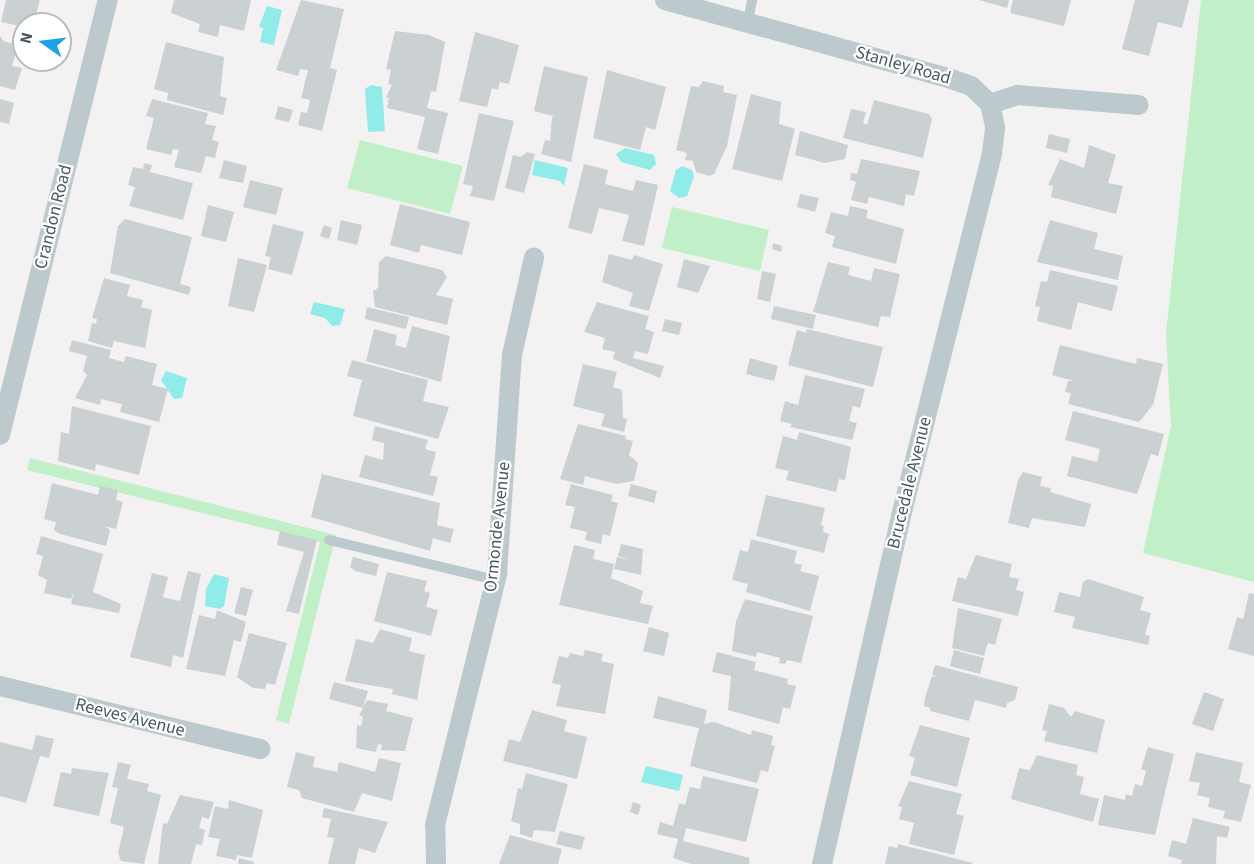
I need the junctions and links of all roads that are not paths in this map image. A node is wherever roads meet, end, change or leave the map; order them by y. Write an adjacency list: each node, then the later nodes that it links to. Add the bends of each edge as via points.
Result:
1 (108, 0): 8 (street, Crandon Road)
2 (665, 0): 4 (street, Stanley Road)
3 (753, 0): 4 (lane)
4 (748, 21): 5 (street, Stanley Road, via 951,79 971,86)
5 (990, 104): 6 (street, via 1017,94); 14 (street, Brucedale Avenue, via 995,127 992,153 901,516)
6 (1139, 105)
7 (534, 257): 10 (street, Ormonde Avenue, via 512,355)
8 (0, 435)
9 (329, 540): 10 (lane)
10 (496, 580): 13 (street, Ormonde Avenue, via 435,825)
11 (0, 686): 12 (street, Reeves Avenue)
12 (260, 749)
13 (436, 864)
14 (822, 864)

